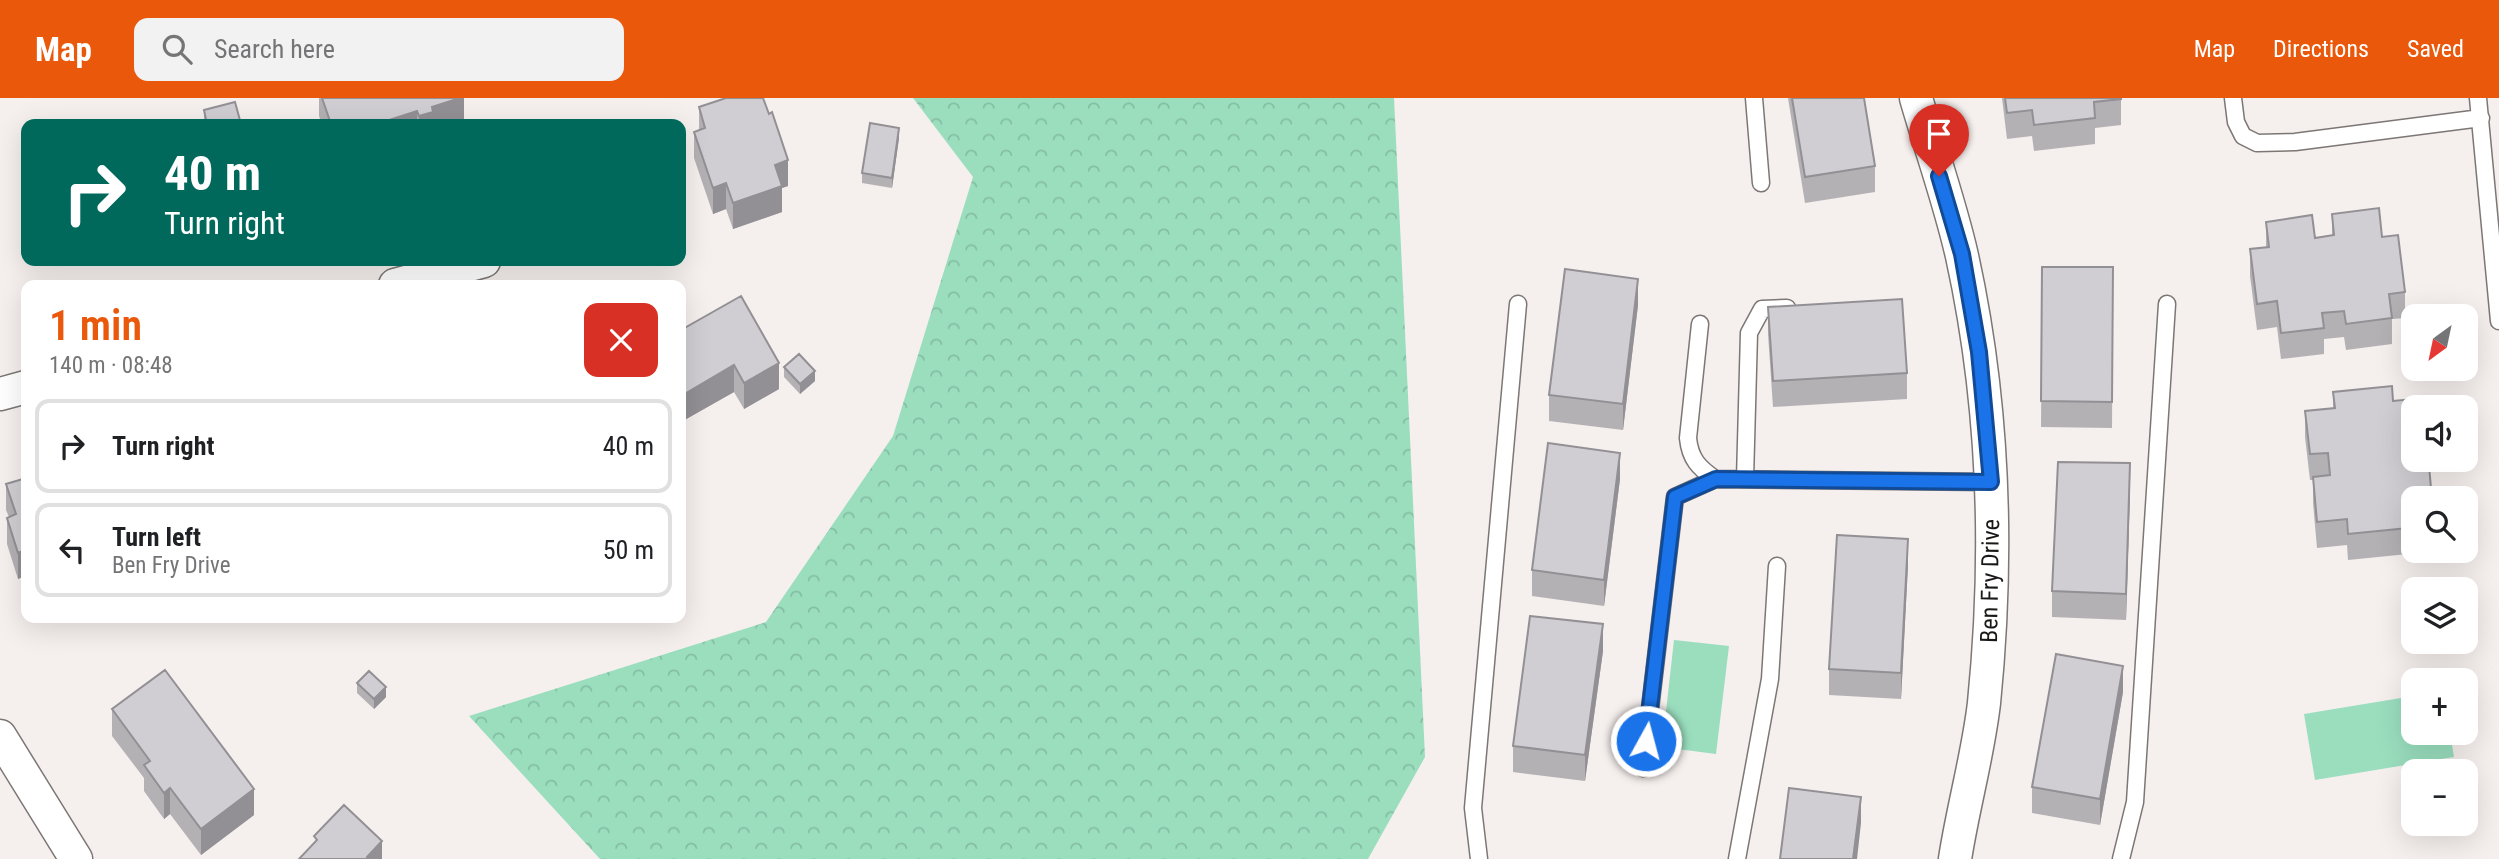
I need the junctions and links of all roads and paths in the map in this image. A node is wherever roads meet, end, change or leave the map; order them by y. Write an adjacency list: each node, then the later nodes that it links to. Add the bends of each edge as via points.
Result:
1 (1754, 98): 6 (lane)
2 (1916, 98): 18 (street, Ben Fry Drive, via 1962,254 1979,352)
3 (2233, 98): 5 (lane, via 2239,129 2257,143)
4 (2478, 98): 5 (lane)
5 (2481, 118): 12 (lane)
6 (1761, 183)
7 (465, 266): 8 (street)
8 (414, 280)
9 (1518, 304): 23 (lane, via 1473,808)
10 (2167, 304): 26 (lane, via 2135,802)
11 (1801, 307): 17 (lane, via 1762,309 1749,333)
12 (2499, 321)
13 (1700, 324): 16 (lane, via 1689,451 1697,467)
14 (21, 388): 15 (street)
15 (0, 394)
16 (1716, 479): 17 (lane); 21 (lane, via 1675,497)
17 (1745, 479): 18 (lane)
18 (1991, 482): 25 (street, Ben Fry Drive, via 1992,600 1983,706)
19 (1777, 566): 24 (lane, via 1770,680)
20 (0, 736): 22 (street)
21 (1643, 768)
22 (76, 859)
23 (1479, 859)
24 (1737, 859)
25 (1955, 859)
26 (2121, 859)

